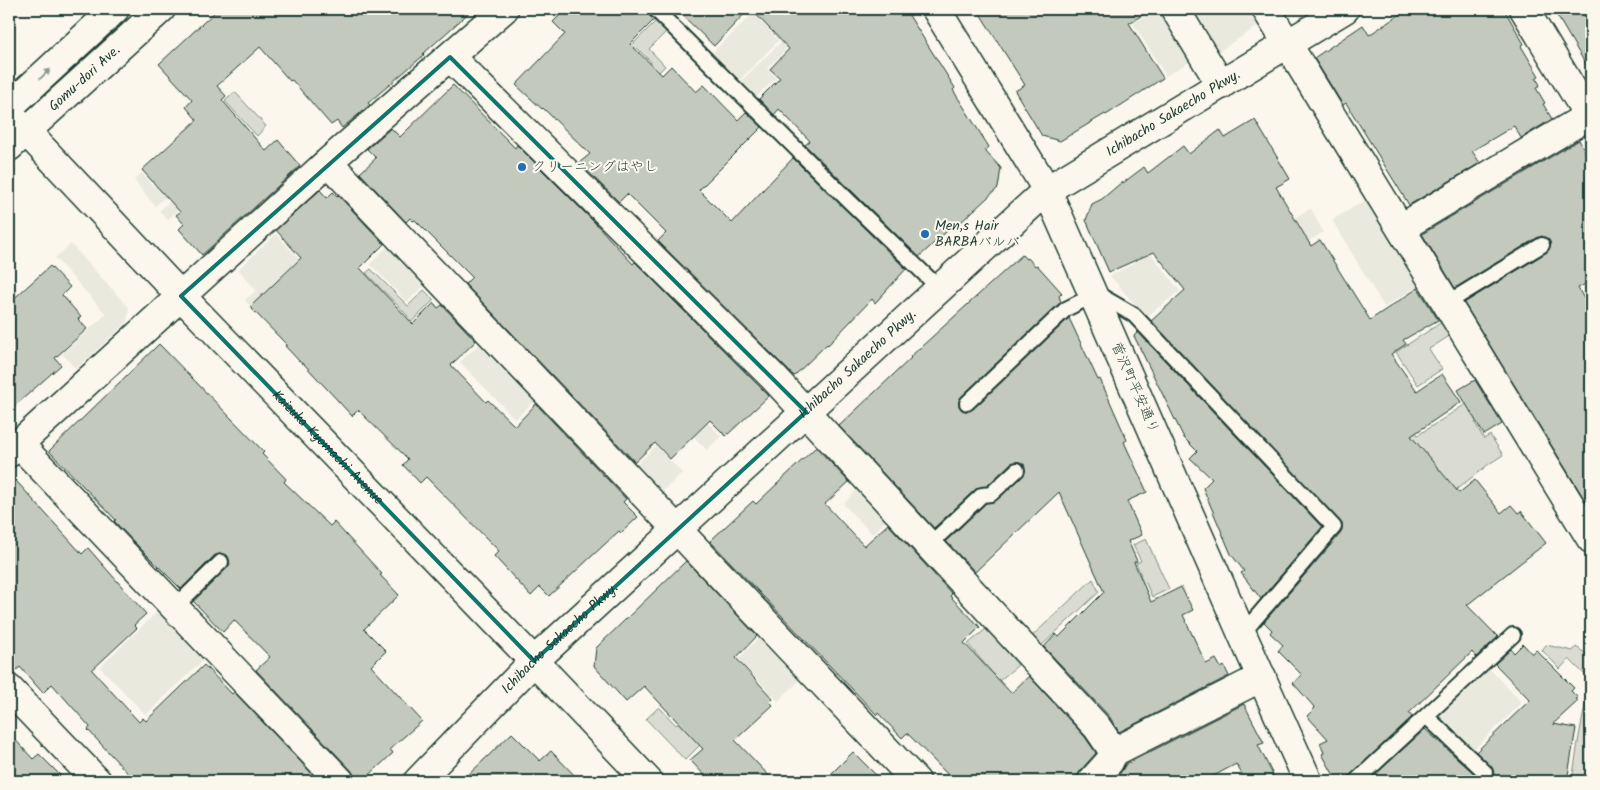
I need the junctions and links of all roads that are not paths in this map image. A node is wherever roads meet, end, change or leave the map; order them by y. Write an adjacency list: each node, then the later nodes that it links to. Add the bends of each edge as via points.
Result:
1 (115, 9): 13 (street, one-way to 1)
2 (161, 9): 15 (street, Gomu-dori Ave.)
3 (504, 9): 11 (street)
4 (655, 9): 20 (lane)
5 (936, 9): 17 (street, 菅沢町平安通り)
6 (1175, 9): 12 (street)
7 (1266, 9): 10 (street)
8 (1345, 9): 10 (street, Ichibacho Sakaecho Pkwy.)
9 (1524, 9): 14 (street)
10 (1287, 43): 12 (street, Ichibacho Sakaecho Pkwy.); 18 (street)
11 (450, 57): 16 (street); 25 (street)
12 (1221, 85): 17 (street, Ichibacho Sakaecho Pkwy.)
13 (9, 107)
14 (1590, 117): 18 (street)
15 (15, 131): 22 (street, Kaizuka Kyomachi Avenue)
16 (328, 162): 22 (street); 28 (street)
17 (1047, 190): 20 (street, Ichibacho Sakaecho Pkwy.); 21 (street, 菅沢町平安通り)
18 (1401, 228): 23 (street)
19 (1542, 245): 23 (lane)
20 (938, 288): 25 (street, Ichibacho Sakaecho Pkwy.)
21 (1093, 292): 24 (lane, via 1066,309); 33 (street, 菅沢町平安通り); 33 (lane, via 1134,315 1334,527)
22 (181, 296): 26 (street); 35 (street, Kaizuka Kyomachi Avenue)
23 (1447, 303): 29 (street)
24 (967, 403)
25 (806, 412): 28 (street, Ichibacho Sakaecho Pkwy.); 30 (street)
26 (14, 449): 32 (street)
27 (1017, 470): 30 (lane, via 991,494 982,496)
28 (676, 529): 35 (street, Ichibacho Sakaecho Pkwy.); 45 (street)
29 (1591, 539)
30 (928, 546): 39 (street, via 1096,727)
31 (220, 562): 32 (lane)
32 (174, 607): 42 (street)
33 (1242, 634): 36 (street, 菅沢町平安通り)
34 (1513, 635): 38 (lane)
35 (534, 661): 43 (street, Ichibacho Sakaecho Pkwy.); 44 (street, Kaizuka Kyomachi Avenue)
36 (1262, 677): 39 (street); 47 (street, 菅沢町平安通り)
37 (9, 689): 41 (street)
38 (1426, 716): 40 (lane); 48 (lane)
39 (1114, 752): 46 (street)
40 (1485, 772)
41 (97, 781)
42 (340, 781)
43 (418, 781)
44 (648, 781)
45 (916, 781)
46 (1092, 781)
47 (1308, 781)
48 (1356, 781)

